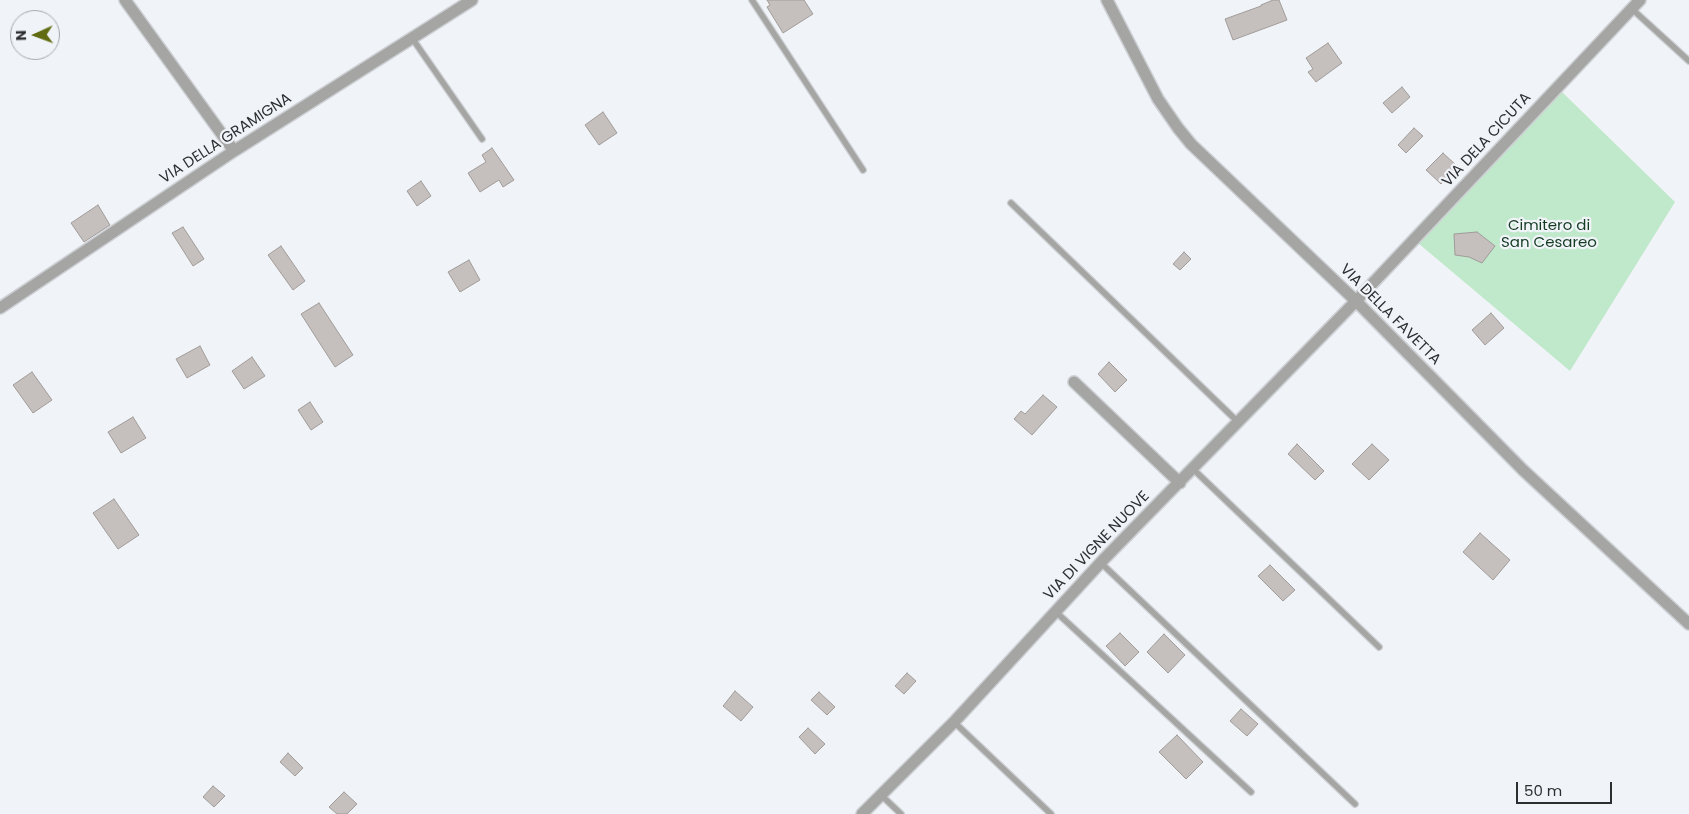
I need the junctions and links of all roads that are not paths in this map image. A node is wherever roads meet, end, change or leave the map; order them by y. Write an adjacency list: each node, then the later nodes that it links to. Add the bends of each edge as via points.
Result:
1 (125, 0): 9 (street)
2 (472, 0): 6 (street, VIA DELLA GRAMIGNA)
3 (752, 0): 10 (lane)
4 (1107, 0): 12 (street, VIA DELLA FAVETTA, via 1158,99 1182,134)
5 (1636, 4): 7 (lane); 12 (street, VIA DELA CICUTA)
6 (412, 38): 8 (lane); 9 (street, VIA DELLA GRAMIGNA)
7 (1689, 61)
8 (482, 139)
9 (234, 151): 13 (street, VIA DELLA GRAMIGNA)
10 (863, 170)
11 (1011, 203): 15 (lane)
12 (1356, 301): 15 (street, VIA DI VIGNE NUOVE); 20 (street, VIA DELLA FAVETTA, via 1522,470)
13 (0, 308)
14 (1074, 382): 17 (street)
15 (1238, 422): 16 (street, VIA DI VIGNE NUOVE)
16 (1193, 469): 17 (street, VIA DI VIGNE NUOVE); 21 (lane)
17 (1180, 482): 18 (street, VIA DI VIGNE NUOVE)
18 (1101, 562): 19 (street, VIA DI VIGNE NUOVE); 25 (lane)
19 (1056, 612): 22 (street, VIA DI VIGNE NUOVE); 23 (lane)
20 (1689, 624)
21 (1379, 647)
22 (954, 722): 24 (street, VIA DI VIGNE NUOVE); 28 (lane)
23 (1251, 792)
24 (881, 795): 26 (street, VIA DI VIGNE NUOVE); 27 (lane)
25 (1355, 804)
26 (862, 814)
27 (901, 814)
28 (1051, 814)

